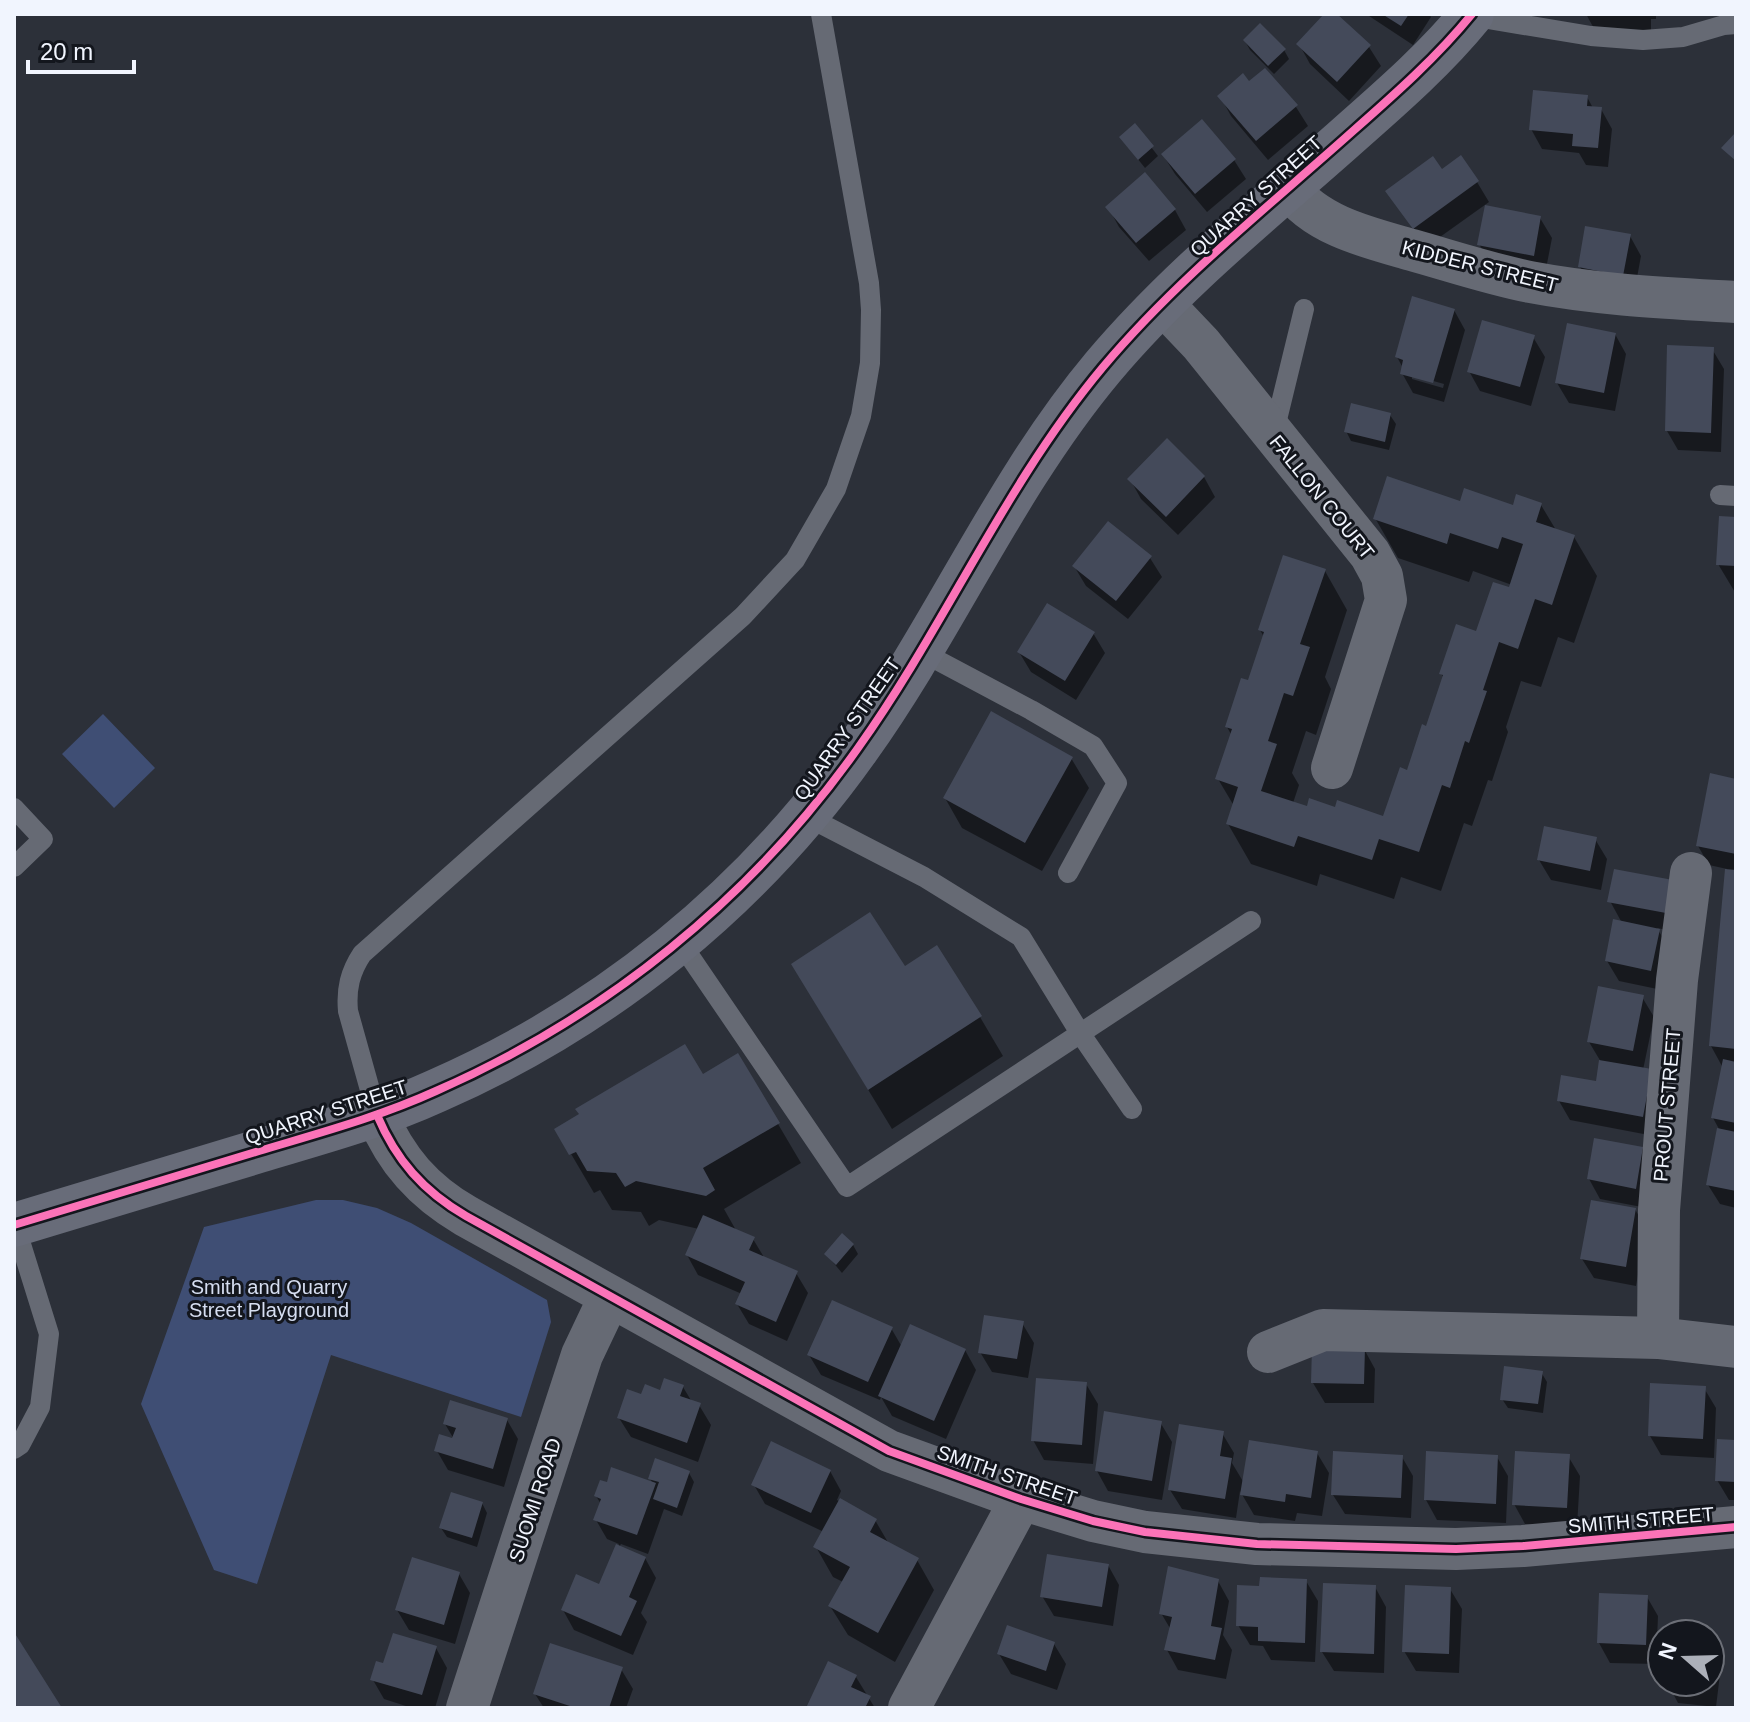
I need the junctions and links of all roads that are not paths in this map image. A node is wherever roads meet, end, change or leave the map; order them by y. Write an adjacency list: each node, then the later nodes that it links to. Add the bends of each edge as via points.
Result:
1 (821, 14): 20 (lane, via 871,310 861,416 836,489 795,560 743,616 362,954 350,981 348,1011)
2 (1471, 15): 3 (lane, via 1643,40); 4 (main road, QUARRY STREET, via 1409,81)
3 (1736, 24)
4 (1289, 188): 5 (street, KIDDER STREET, via 1319,216 1344,228 1502,276 1603,293); 6 (main road, QUARRY STREET)
5 (1736, 302)
6 (1162, 303): 8 (street, FALLON COURT); 9 (main road, QUARRY STREET, via 1101,369 1041,450)
7 (1304, 309): 8 (lane)
8 (1273, 436): 10 (street, FALLON COURT, via 1370,554 1385,588 1383,612)
9 (920, 651): 12 (main road, QUARRY STREET); 14 (lane, via 1093,746 1117,783)
10 (1332, 768)
11 (14, 808): 13 (lane, via 43,839)
12 (806, 816): 17 (main road, QUARRY STREET); 18 (lane, via 924,877 1021,937)
13 (14, 867)
14 (1068, 873)
15 (1691, 873): 23 (street, PROUT STREET, via 1659,1210)
16 (1251, 921): 18 (lane)
17 (680, 942): 18 (lane, via 847,1187); 20 (main road, QUARRY STREET, via 535,1042)
18 (1080, 1033): 19 (lane)
19 (1132, 1109)
20 (377, 1115): 21 (main road, QUARRY STREET); 22 (street, SMITH STREET, via 402,1161 436,1197)
21 (14, 1225): 26 (lane, via 49,1334 40,1407)
22 (610, 1296): 27 (street, SMITH STREET, via 889,1451); 29 (street, SUOMI ROAD, via 582,1355)
23 (1658, 1338): 24 (street); 25 (street, via 1323,1330)
24 (1736, 1347)
25 (1268, 1352)
26 (14, 1449)
27 (1021, 1499): 28 (street, SMITH STREET, via 1119,1528 1289,1545 1489,1548); 30 (street)
28 (1736, 1527)
29 (467, 1708)
30 (909, 1708)

